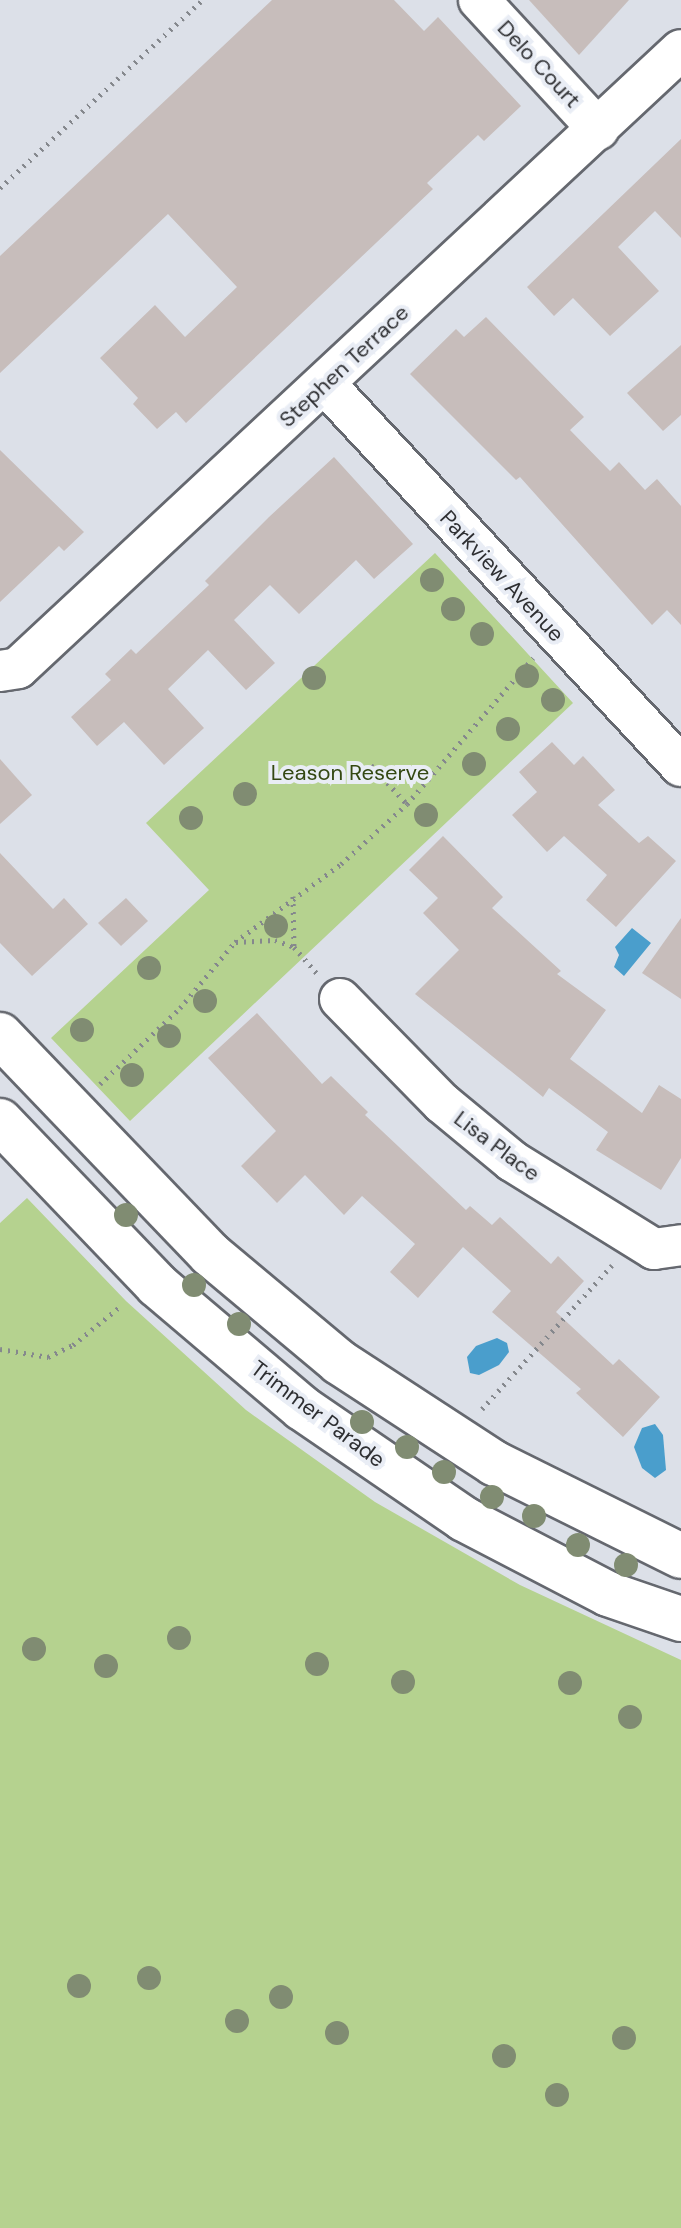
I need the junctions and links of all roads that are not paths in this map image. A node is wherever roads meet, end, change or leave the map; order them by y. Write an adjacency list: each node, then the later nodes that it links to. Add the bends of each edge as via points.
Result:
1 (479, 0): 3 (street, Delo Court)
2 (681, 50): 3 (street, Stephen Terrace)
3 (598, 129): 4 (street, Stephen Terrace)
4 (325, 384): 5 (street, Stephen Terrace, via 18,668); 6 (street, Parkview Avenue)
5 (0, 671)
6 (681, 766)
7 (340, 999): 11 (street, Lisa Place, via 442,1103 512,1161 654,1249)
8 (0, 1035): 9 (main road)
9 (70, 1091): 10 (main road, Trimmer Parade); 12 (main road, via 210,1254 339,1362 494,1463)
10 (5, 1126): 13 (main road, Trimmer Parade, via 157,1285 302,1408 464,1519 608,1594)
11 (681, 1245)
12 (681, 1556)
13 (681, 1619)

